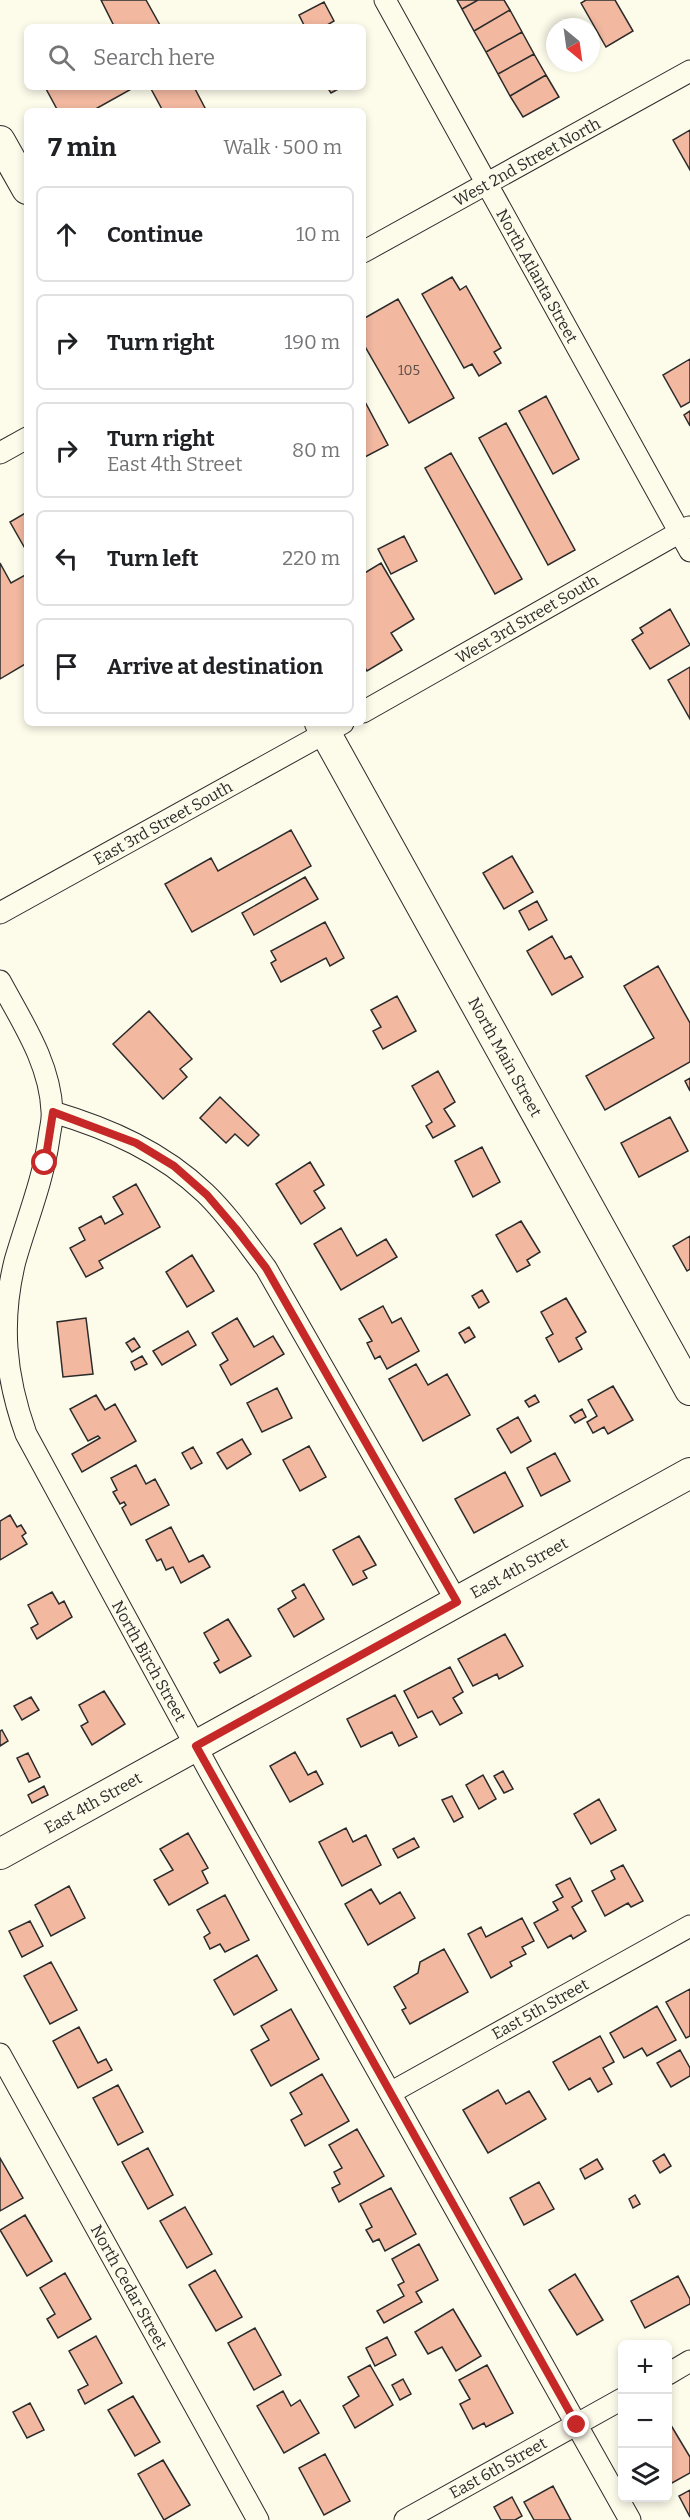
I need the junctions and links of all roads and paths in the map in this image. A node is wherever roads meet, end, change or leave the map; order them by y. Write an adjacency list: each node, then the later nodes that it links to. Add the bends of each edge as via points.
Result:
1 (386, 0): 5 (street, North Atlanta Street)
2 (690, 71): 5 (street, West 2nd Street North)
3 (0, 141): 4 (main road)
4 (24, 184)
5 (487, 184): 6 (street, West 2nd Street North); 9 (street, North Atlanta Street)
6 (366, 250)
7 (24, 440): 8 (street)
8 (0, 453)
9 (684, 530): 10 (street, North Atlanta Street); 11 (street, West 3rd Street South)
10 (690, 551)
11 (366, 710)
12 (330, 726): 13 (street, East 3rd Street South); 16 (main road, North Main Street)
13 (0, 914)
14 (0, 981): 15 (street, North Birch Street, via 46,1069)
15 (53, 1112): 18 (street, via 136,1143 174,1166 207,1195 236,1229 266,1268); 19 (street, North Birch Street, via 45,1163 7,1300 4,1338 10,1386 26,1434)
16 (690, 1390)
17 (690, 1473): 18 (main road, East 4th Street)
18 (457, 1602): 19 (main road, East 4th Street)
19 (196, 1746): 20 (main road, East 4th Street); 23 (street, North Birch Street)
20 (0, 1854)
21 (690, 1926): 23 (street, East 5th Street)
22 (0, 2054): 28 (street, North Cedar Street)
23 (390, 2093): 27 (street, North Birch Street)
24 (690, 2361): 25 (street)
25 (672, 2372)
26 (618, 2401): 27 (street, East 6th Street)
27 (577, 2425): 29 (street, East 6th Street); 30 (street, North Birch Street)
28 (258, 2520)
29 (405, 2520)
30 (630, 2520)

